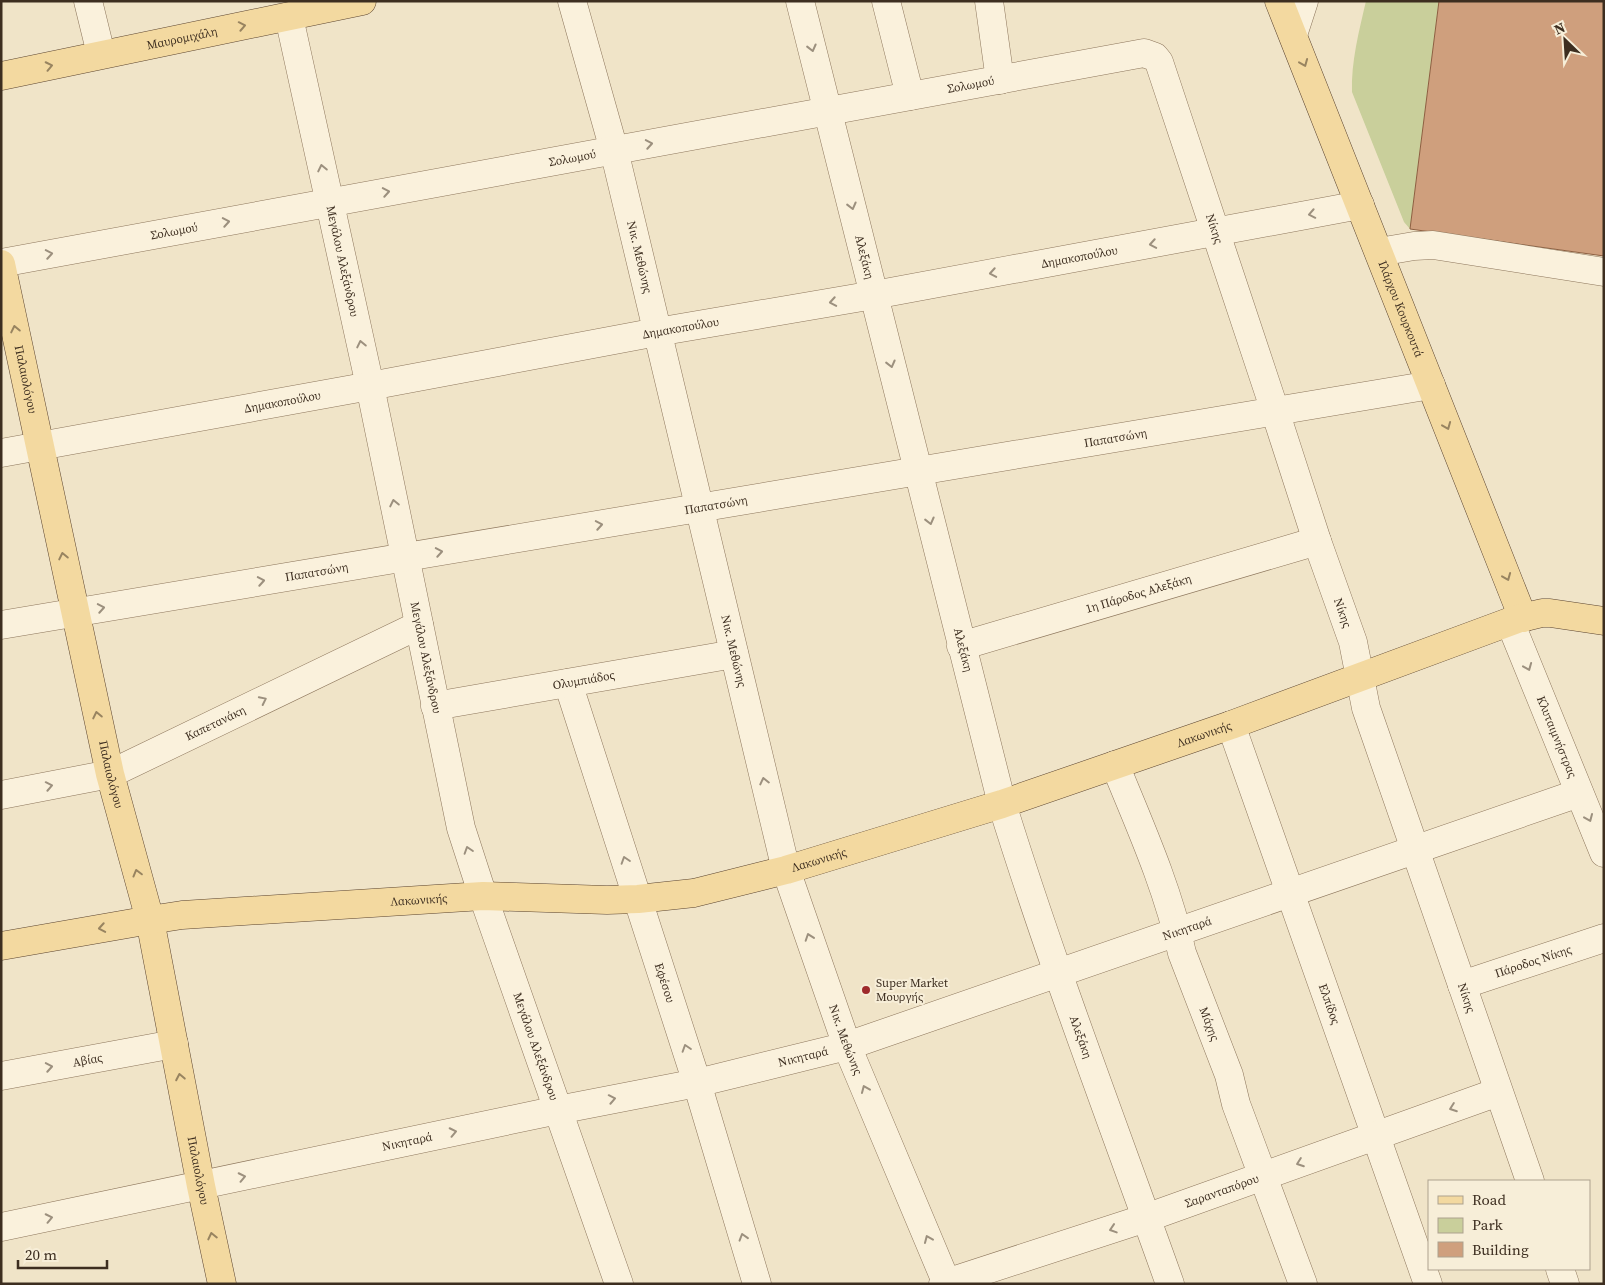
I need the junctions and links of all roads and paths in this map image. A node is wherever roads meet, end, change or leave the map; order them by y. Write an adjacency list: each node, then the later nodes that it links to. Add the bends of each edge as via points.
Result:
1 (88, 1): 12 (street)
2 (362, 1): 9 (main road, Μαυρομιχάλη)
3 (572, 1): 17 (street, Νικ. Μεθώνης)
4 (800, 1): 16 (street, Αλεξάκη, one-way to 16)
5 (886, 1): 15 (street)
6 (988, 1): 14 (street)
7 (1279, 1): 10 (main road, Ιλάρχου Κουρκουτά)
8 (1304, 1): 10 (street)
9 (289, 17): 12 (main road, Μαυρομιχάλη, one-way to 9); 18 (street, Μεγάλου Αλεξάνδρου, one-way to 9)
10 (1293, 35): 19 (main road, Ιλάρχου Κουρκουτά, one-way to 19)
11 (1144, 53): 14 (street, Σολωμού); 20 (street, Νίκης, via 1159,62)
12 (100, 54): 13 (main road, Μαυρομιχάλη, one-way to 12)
13 (1, 76)
14 (1000, 80): 15 (street, Σολωμού)
15 (910, 96): 16 (street, Σολωμού)
16 (828, 111): 17 (street, Σολωμού, one-way to 16); 24 (street, Αλεξάκη, one-way to 24)
17 (614, 150): 18 (street, Σολωμού, one-way to 17); 25 (street, Νικ. Μεθώνης)
18 (330, 203): 22 (street, Σολωμού, one-way to 18); 27 (street, Μεγάλου Αλεξάνδρου, one-way to 18)
19 (1360, 205): 20 (street, Δημακοπούλου, one-way to 20); 21 (main road, Ιλάρχου Κουρκουτά)
20 (1215, 232): 24 (street, Δημακοπούλου, one-way to 24); 28 (street, Νίκης)
21 (1379, 252): 23 (street, via 1433,246); 26 (main road, Ιλάρχου Κουρκουτά)
22 (1, 263): 29 (main road, Παλαιολόγου, one-way to 22)
23 (1604, 272)
24 (874, 295): 25 (street, Δημακοπούλου, one-way to 25); 31 (street, Αλεξάκη, one-way to 31)
25 (657, 332): 27 (street, Δημακοπούλου); 32 (street, Νικ. Μεθώνης)
26 (1431, 385): 28 (street, Παπατσώνη); 36 (main road, Ιλάρχου Κουρκουτά, one-way to 36)
27 (370, 386): 29 (street, Δημακοπούλου); 34 (street, Μεγάλου Αλεξάνδρου, one-way to 27)
28 (1275, 411): 31 (street, Παπατσώνη); 33 (street, Νίκης)
29 (40, 446): 30 (street, Δημακοπούλου); 35 (main road, Παλαιολόγου, one-way to 29)
30 (1, 453)
31 (918, 471): 32 (street, Παπατσώνη); 40 (street, Αλεξάκη, one-way to 40)
32 (700, 508): 34 (street, Παπατσώνη, one-way to 32); 41 (street, Νικ. Μεθώνης)
33 (1317, 541): 40 (street, 1η Πάροδος Αλεξάκη); 42 (street, Νίκης, via 1353,642)
34 (406, 557): 35 (street, Παπατσώνη, one-way to 34); 39 (street, Μεγάλου Αλεξάνδρου)
35 (75, 613): 38 (street, Παπατσώνη); 47 (main road, Παλαιολόγου, one-way to 35)
36 (1517, 620): 37 (main road, Λακωνικής, via 1550,613); 42 (main road, Λακωνικής); 48 (street, Κλυταιμνήστρας, one-way to 48)
37 (1604, 621)
38 (1, 625)
39 (419, 625): 44 (street, Μεγάλου Αλεξάνδρου); 47 (street, Καπετανάκη, one-way to 39)
40 (961, 646): 50 (street, Αλεξάκη)
41 (734, 654): 43 (street, Ολυμπιάδος); 53 (street, Νικ. Μεθώνης, one-way to 41)
42 (1360, 676): 45 (main road, Λακωνικής); 51 (street, Νίκης, via 1366,708)
43 (568, 683): 44 (street, Ολυμπιάδος); 56 (street, Εφέσου, one-way to 43)
44 (435, 706): 55 (street, Μεγάλου Αλεξάνδρου, one-way to 44, via 461,828)
45 (1231, 725): 46 (main road, Λακωνικής); 54 (street, Ελπίδος)
46 (1115, 764): 50 (main road, Λακωνικής); 58 (street, Μάχης)
47 (110, 774): 49 (street, Καπετανάκη, one-way to 47); 57 (main road, Παλαιολόγου, one-way to 47)
48 (1579, 793): 51 (street, Νικηταρά); 52 (street, Κλυταιμνήστρας, one-way to 52)
49 (1, 795)
50 (1002, 804): 53 (main road, Λακωνικής); 61 (street, Αλεξάκη)
51 (1415, 850): 54 (street, Νικηταρά); 62 (street, Νίκης)
52 (1604, 853)
53 (786, 870): 56 (main road, Λακωνικής, via 694,892); 64 (street, Νικ. Μεθώνης, one-way to 53)
54 (1290, 892): 58 (street, Νικηταρά); 69 (street, Ελπίδος)
55 (483, 896): 56 (main road, Λακωνικής); 57 (main road, Λακωνικής, via 182,915); 68 (street, Μεγάλου Αλεξάνδρου)
56 (638, 899): 66 (street, Εφέσου, one-way to 56)
57 (150, 920): 60 (main road, Λακωνικής, one-way to 60); 63 (main road, Παλαιολόγου)
58 (1178, 932): 61 (street, Νικηταρά); 70 (street, Μάχης, via 1182,953 1229,1075 1236,1104)
59 (1604, 938): 62 (street, Πάροδος Νίκης)
60 (1, 946)
61 (1058, 973): 64 (street, Νικηταρά); 73 (street, Αλεξάκη)
62 (1462, 985): 67 (street, Νίκης)
63 (174, 1044): 65 (street, Αβίας, one-way to 63); 72 (main road, Παλαιολόγου, one-way to 63)
64 (846, 1046): 66 (street, Νικηταρά); 76 (street, Νικ. Μεθώνης, one-way to 64)
65 (1, 1076)
66 (697, 1083): 68 (street, Νικηταρά, one-way to 66); 79 (street, Εφέσου, one-way to 66)
67 (1498, 1092): 69 (street, Σαρανταπόρου, one-way to 69); 71 (street, Νίκης)
68 (558, 1110): 72 (street, Νικηταρά, one-way to 68); 78 (street, Μεγάλου Αλεξάνδρου)
69 (1376, 1135): 70 (street, Σαρανταπόρου, one-way to 70); 82 (street, Ελπίδος)
70 (1263, 1176): 73 (street, Σαρανταπόρου); 81 (street, Μάχης)
71 (1530, 1180)
72 (201, 1186): 74 (street, Νικηταρά, one-way to 72); 77 (main road, Παλαιολόγου, one-way to 72)
73 (1146, 1218): 76 (street, Σαρανταπόρου, one-way to 76); 80 (street, Αλεξάκη)
74 (1, 1227)
75 (1560, 1270): 83 (street)
76 (946, 1283)
77 (222, 1284)
78 (619, 1284)
79 (757, 1284)
80 (1170, 1284)
81 (1303, 1284)
82 (1428, 1284)
83 (1565, 1284)

